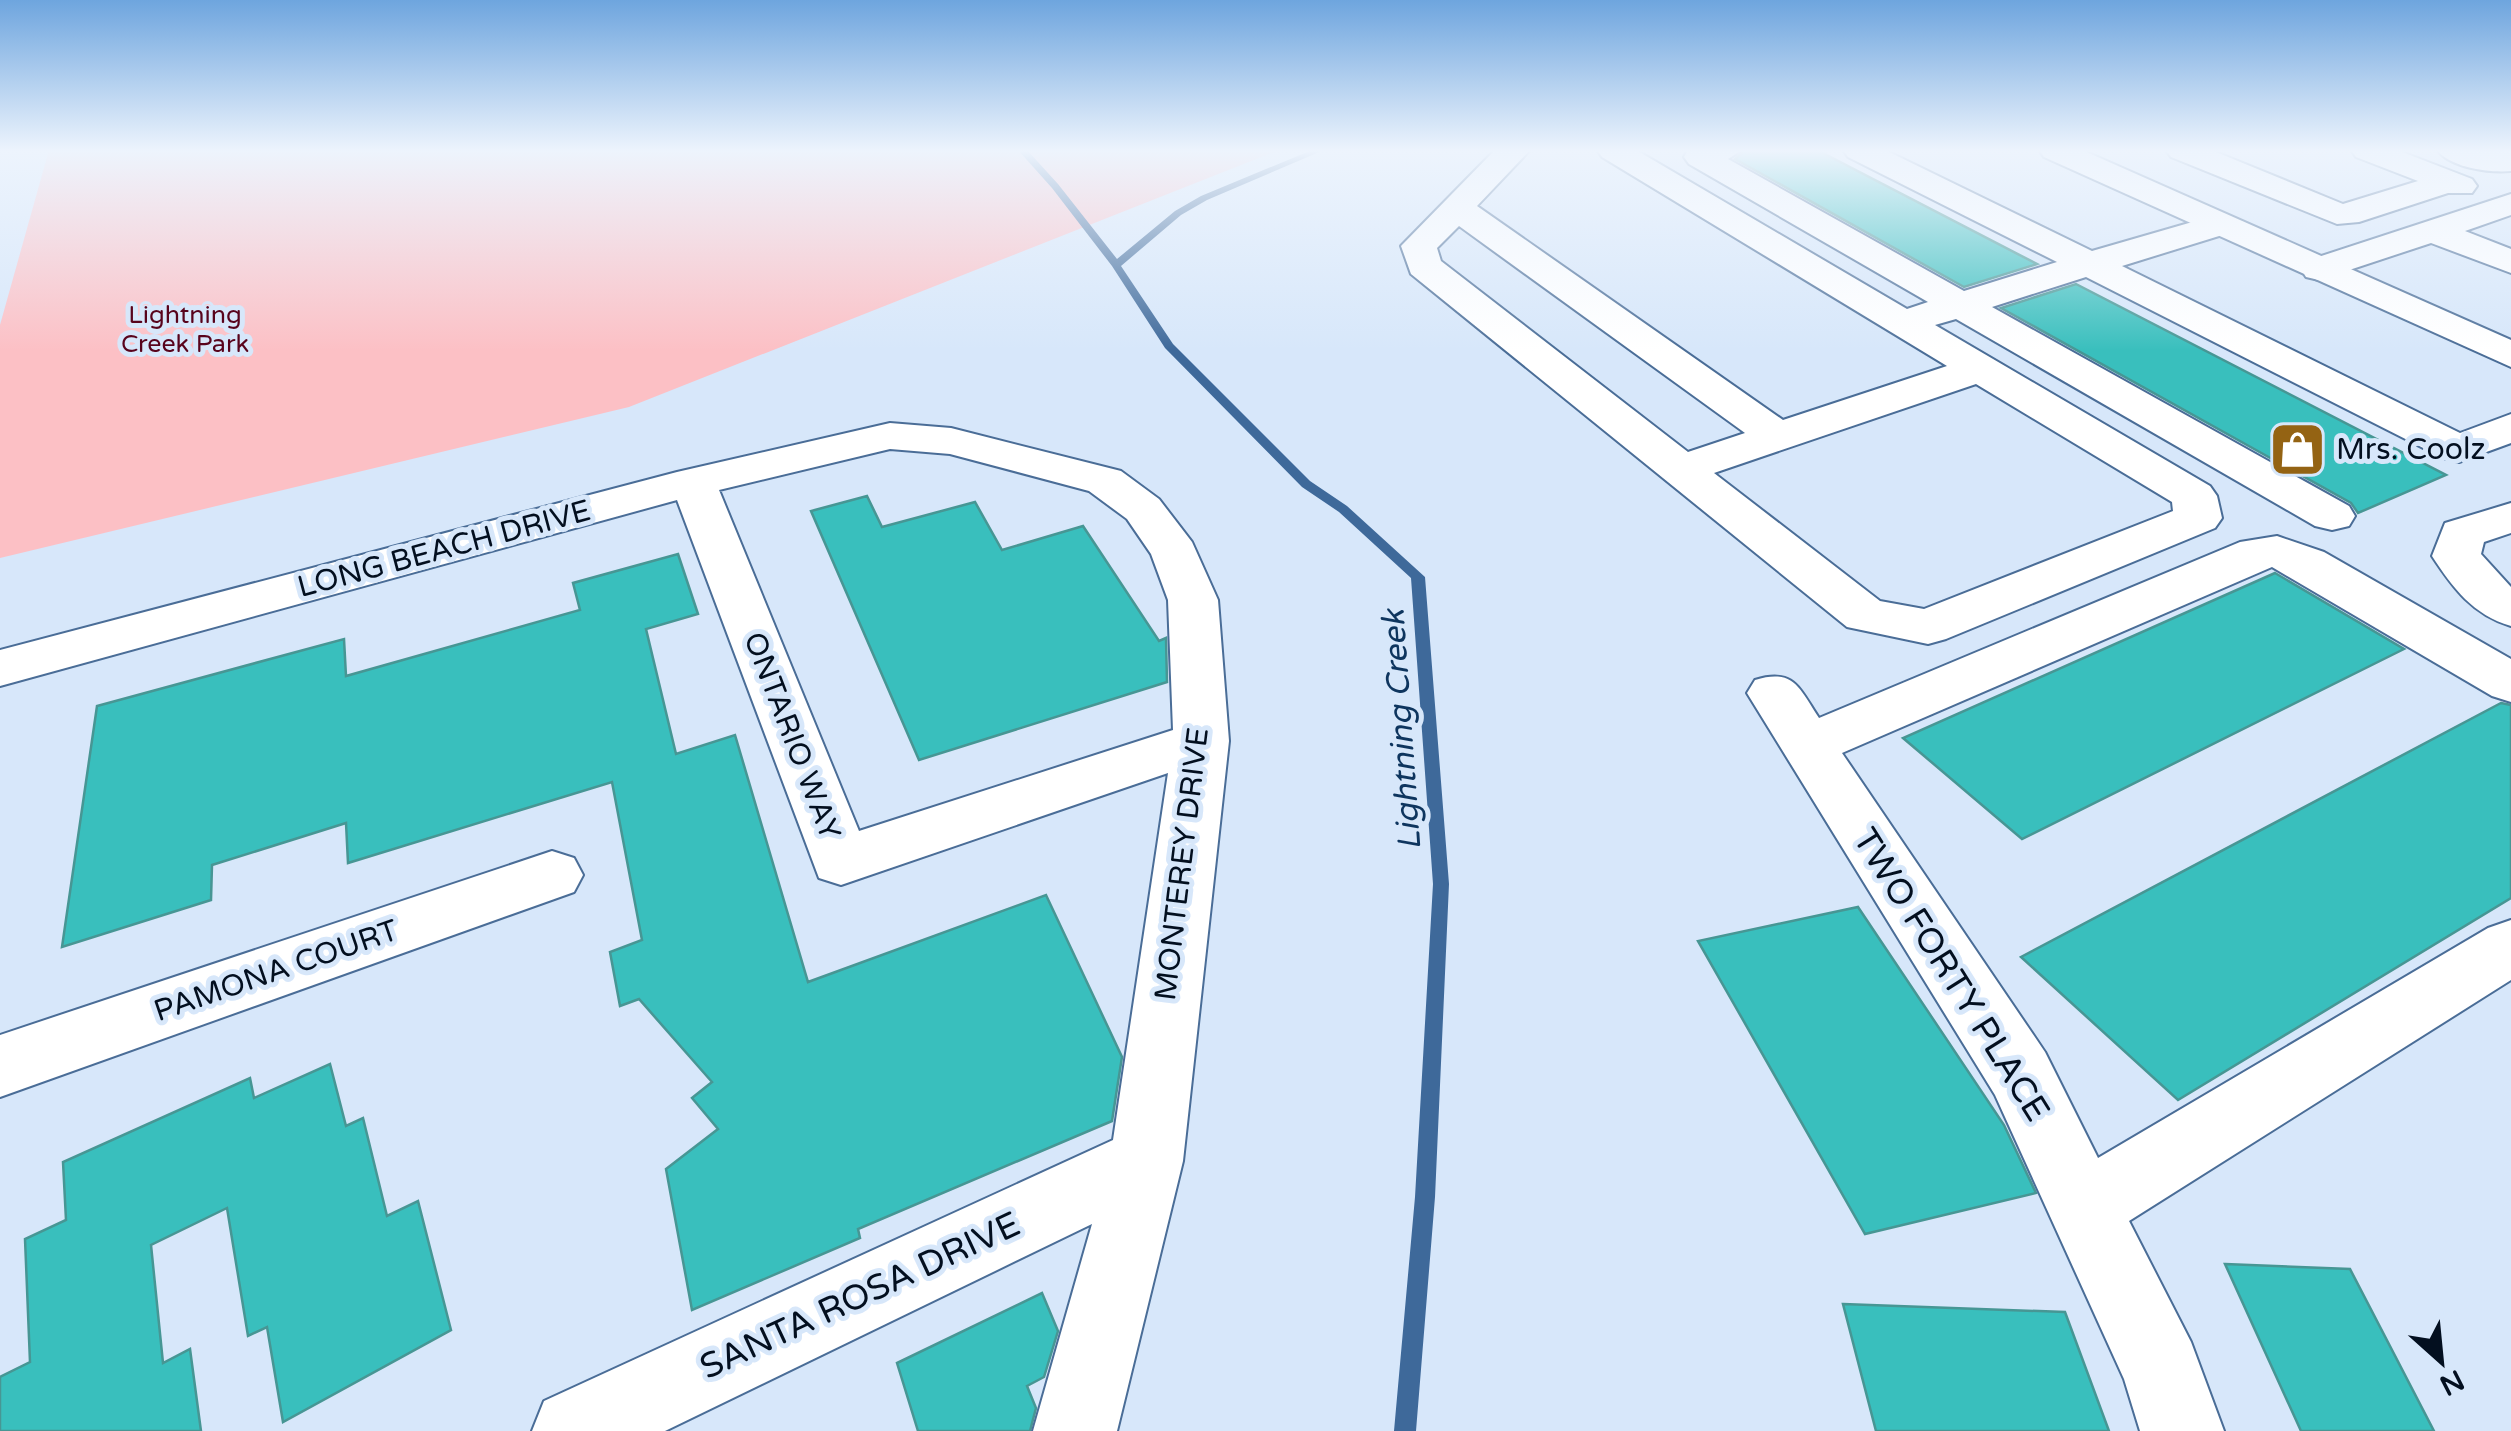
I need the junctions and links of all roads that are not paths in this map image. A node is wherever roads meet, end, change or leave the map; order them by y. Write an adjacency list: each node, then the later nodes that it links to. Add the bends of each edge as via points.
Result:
1 (1448, 217): 23 (street, via 1419,246 1424,266)
2 (1469, 217): 22 (street)
3 (1724, 217): 17 (street)
4 (1805, 217): 16 (street)
5 (1995, 217): 12 (street)
6 (2204, 217): 8 (street)
7 (2475, 217): 9 (street)
8 (2220, 224): 12 (street); 13 (street)
9 (2441, 228): 10 (street); 11 (street); 13 (street)
10 (2511, 250)
11 (2511, 262)
12 (2090, 264): 16 (street); 20 (street, via 2459,449)
13 (2319, 269): 18 (street)
14 (2511, 276): 15 (street, via 2490,284)
15 (2511, 294)
16 (1961, 305): 17 (street); 25 (street)
17 (1903, 324): 19 (street)
18 (2511, 355)
19 (1980, 369): 22 (street); 23 (street, via 2194,496 2198,518 1928,627 1866,615)
20 (2511, 427)
21 (890, 436): 24 (street, LONG BEACH DRIVE); 30 (street, MONTEREY DRIVE, via 952,440 1106,481 1143,508 1175,554 1193,600)
22 (1778, 437): 23 (street)
23 (1681, 470)
24 (692, 482): 28 (street, LONG BEACH DRIVE); 30 (street, ONTARIO WAY, via 841,861)
25 (2332, 516)
26 (2511, 518): 27 (street, via 2462,533 2456,556 2489,596)
27 (2511, 609)
28 (0, 668)
29 (2511, 683): 35 (street, TWO FORTY PLACE, via 2333,576 2276,551 1790,719 2020,1074)
30 (1201, 741): 34 (street, MONTEREY DRIVE)
31 (552, 874): 33 (street, PAMONA COURT)
32 (2511, 948): 35 (street)
33 (0, 1066)
34 (1146, 1161): 36 (street, SANTA ROSA DRIVE); 37 (street, MONTEREY DRIVE)
35 (2084, 1207): 38 (street, TWO FORTY PLACE, via 2162,1372)
36 (574, 1431)
37 (1076, 1431)
38 (2182, 1431)

